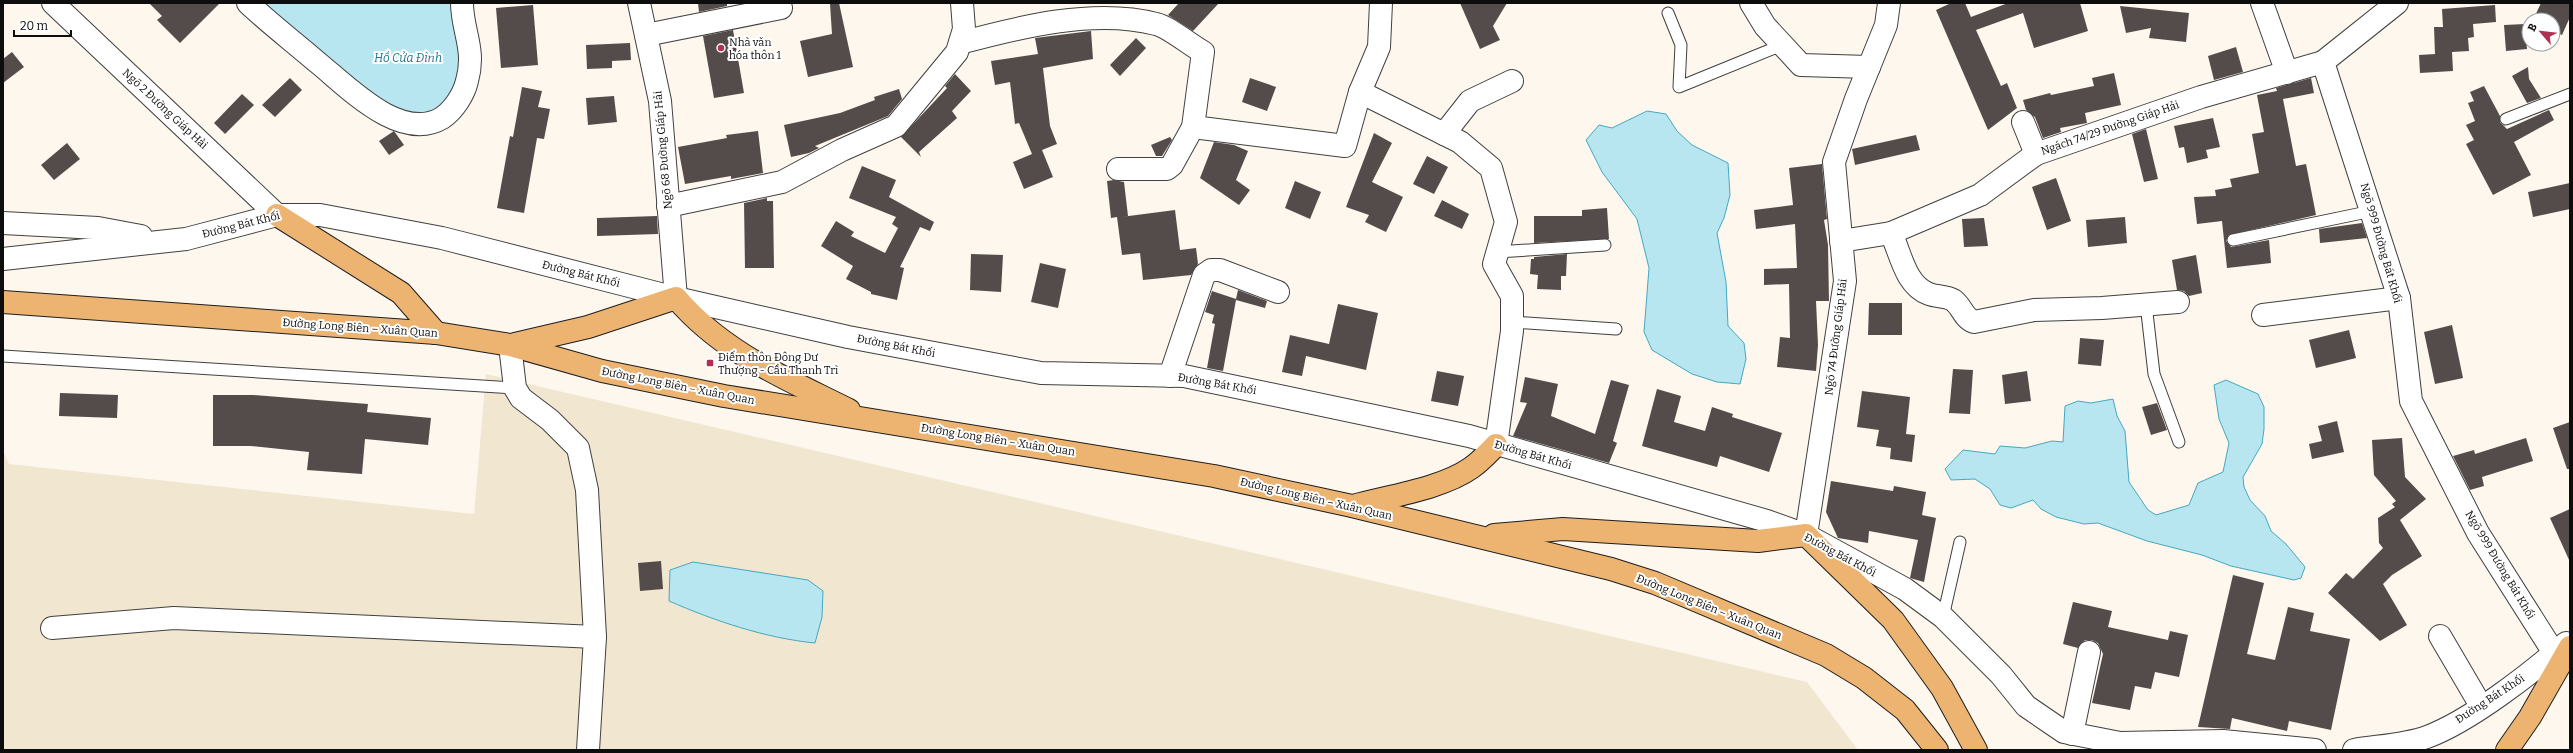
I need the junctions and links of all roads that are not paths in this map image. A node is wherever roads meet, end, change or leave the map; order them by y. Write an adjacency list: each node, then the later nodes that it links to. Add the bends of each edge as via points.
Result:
1 (53, 3): 30 (street, Ngõ 2 Đường Giáp Hải)
2 (248, 3): 3 (street, via 371,106 400,120 426,124 448,114 459,100 467,82 471,64 470,45)
3 (462, 3)
4 (639, 3): 13 (street, Ngõ 68 Đường Giáp Hải)
5 (962, 3): 14 (street, via 964,29)
6 (1381, 3): 20 (street, via 1379,47)
7 (1751, 3): 15 (street, via 1765,26)
8 (1889, 3): 17 (street, Ngõ 74 Đường Giáp Hải, via 1886,25)
9 (2262, 3): 18 (street)
10 (2397, 3): 16 (street)
11 (781, 8): 13 (street)
12 (1668, 13): 15 (lane, via 1681,45 1680,87)
13 (646, 35): 28 (street, Ngõ 68 Đường Giáp Hải, via 660,101)
14 (960, 43): 24 (street, via 1018,27 1103,18 1157,24 1203,52); 28 (street, via 957,52 896,126 842,150 782,182)
15 (1782, 44): 17 (street, via 1801,65)
16 (2323, 62): 18 (street, Ngách 74/29 Đường Giáp Hải); 29 (street, Ngõ 999 Đường Bát Khối)
17 (1869, 67): 35 (street, Ngõ 74 Đường Giáp Hải, via 1834,162)
18 (2287, 73): 26 (street, Ngách 74/29 Đường Giáp Hải, via 2201,97)
19 (1512, 81): 25 (street, via 1470,100)
20 (1360, 92): 24 (street, via 1345,146); 25 (street)
21 (2570, 94): 22 (lane)
22 (2506, 119)
23 (2023, 122): 26 (street)
24 (1193, 127): 27 (street, via 1172,165 1167,169)
25 (1444, 134): 37 (street, via 1460,142 1490,168 1506,222)
26 (2036, 154): 32 (street, Ngách 74/29 Đường Giáp Hải, via 1980,195)
27 (1118, 169)
28 (668, 206): 40 (street, Ngõ 68 Đường Giáp Hải)
29 (2372, 211): 34 (lane); 41 (street, Ngõ 999 Đường Bát Khối)
30 (277, 215): 33 (street, Đường Bát Khối, via 186,239); 40 (street, Đường Bát Khối, via 320,216 442,238); 48 (main road, via 401,293)
31 (3, 223): 33 (street, via 98,228)
32 (1891, 233): 35 (street, Ngách 74/29 Đường Giáp Hải); 44 (street, via 1904,267 1915,284 1930,294 1953,300 1969,320 1974,322 2040,310)
33 (162, 240): 38 (street, Đường Bát Khối)
34 (2233, 240)
35 (1841, 241): 57 (street, Ngõ 74 Đường Giáp Hải, via 1844,281)
36 (1605, 245): 37 (lane)
37 (1497, 252): 46 (street, via 1494,264 1512,296)
38 (3, 259)
39 (1278, 292): 51 (street, via 1220,270 1211,270 1204,275)
40 (676, 298): 49 (main road, via 588,327); 51 (street, Đường Bát Khối, via 848,337 1041,373); 53 (main road, via 710,334 745,358)
41 (2399, 298): 45 (street); 64 (street, Ngõ 999 Đường Bát Khối, via 2411,401 2478,533)
42 (3, 302): 48 (main road, Đường Long Biên – Xuân Quan)
43 (2178, 302): 44 (street)
44 (2146, 304): 54 (lane, via 2154,374)
45 (2263, 315)
46 (1512, 322): 47 (lane); 55 (street)
47 (1616, 329)
48 (436, 334): 49 (main road, Đường Long Biên – Xuân Quan)
49 (510, 345): 52 (street); 53 (main road, Đường Long Biên – Xuân Quan, via 602,371 724,396)
50 (3, 356): 52 (lane)
51 (1170, 376): 55 (street, Đường Bát Khối, via 1184,376 1469,436)
52 (516, 388): 63 (street, via 521,398 550,420 578,448 587,490)
53 (871, 421): 56 (main road, Đường Long Biên – Xuân Quan, via 1199,473)
54 (2179, 442)
55 (1496, 445): 56 (main road, via 1481,460 1458,474 1433,484); 57 (street, Đường Bát Khối, via 1767,521)
56 (1352, 506): 58 (main road, Đường Long Biên – Xuân Quan)
57 (1806, 535): 58 (main road, via 1758,541 1563,529); 60 (street, Đường Bát Khối, via 1905,589); 70 (main road, via 1893,620 1942,688)
58 (1476, 537): 69 (main road, Đường Long Biên – Xuân Quan, via 1611,569 1655,583 1826,655 1864,678 1905,710)
59 (1960, 542): 60 (lane)
60 (1943, 617): 67 (street, Đường Bát Khối, via 2001,675 2026,706 2064,732)
61 (52, 628): 63 (street, via 174,618)
62 (2440, 636): 66 (street)
63 (595, 637): 68 (street)
64 (2565, 647): 66 (street, Đường Bát Khối); 73 (main road, via 2530,717)
65 (2089, 652): 67 (street)
66 (2481, 706): 72 (street, Đường Bát Khối, via 2426,737)
67 (2072, 734): 71 (street, Đường Bát Khối, via 2120,743 2223,741)
68 (588, 750)
69 (1937, 750)
70 (1976, 750)
71 (2314, 750)
72 (2354, 750)
73 (2506, 750)

